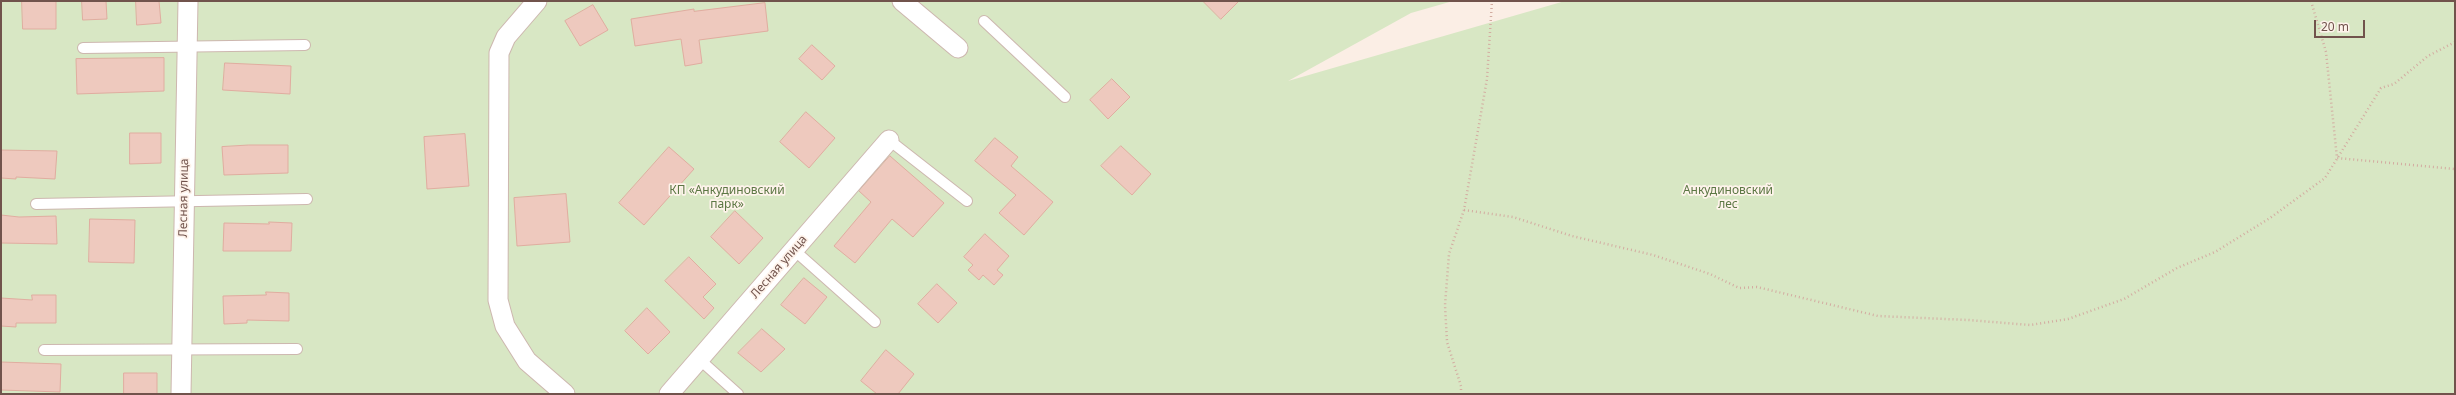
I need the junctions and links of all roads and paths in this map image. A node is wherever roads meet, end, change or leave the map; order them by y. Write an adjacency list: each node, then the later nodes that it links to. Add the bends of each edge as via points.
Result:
1 (188, 1): 9 (street, Лесная улица)
2 (537, 1): 28 (street, via 506,37 499,53 498,300 505,326 527,361)
3 (902, 1): 11 (street)
4 (1492, 1): 20 (path, via 1487,79)
5 (2311, 1): 14 (path, via 2326,52)
6 (984, 21): 12 (lane)
7 (2455, 42): 14 (path, via 2428,56 2394,84 2381,88)
8 (305, 45): 9 (lane)
9 (187, 47): 10 (lane); 17 (street, Лесная улица)
10 (83, 48)
11 (958, 48)
12 (1065, 97)
13 (889, 140): 18 (lane); 21 (street, Лесная улица)
14 (2337, 158): 15 (path); 20 (path, via 2325,178 2270,218 2216,252 2177,268 2124,299 2068,319 2030,325 1878,316 1757,287 1740,288 1710,274 1653,255 1572,236 1513,217)
15 (2455, 169)
16 (307, 199): 17 (lane)
17 (184, 201): 19 (lane); 23 (street, Лесная улица)
18 (967, 201)
19 (36, 204)
20 (1464, 210): 31 (path, via 1449,254 1445,305 1447,342 1461,386)
21 (794, 250): 22 (lane); 26 (street, Лесная улица)
22 (875, 322)
23 (182, 348): 24 (lane); 25 (lane); 27 (street, Лесная улица)
24 (297, 348)
25 (44, 350)
26 (699, 359): 29 (street, Лесная улица); 30 (lane)
27 (181, 394)
28 (565, 394)
29 (669, 394)
30 (738, 394)
31 (1461, 394)

